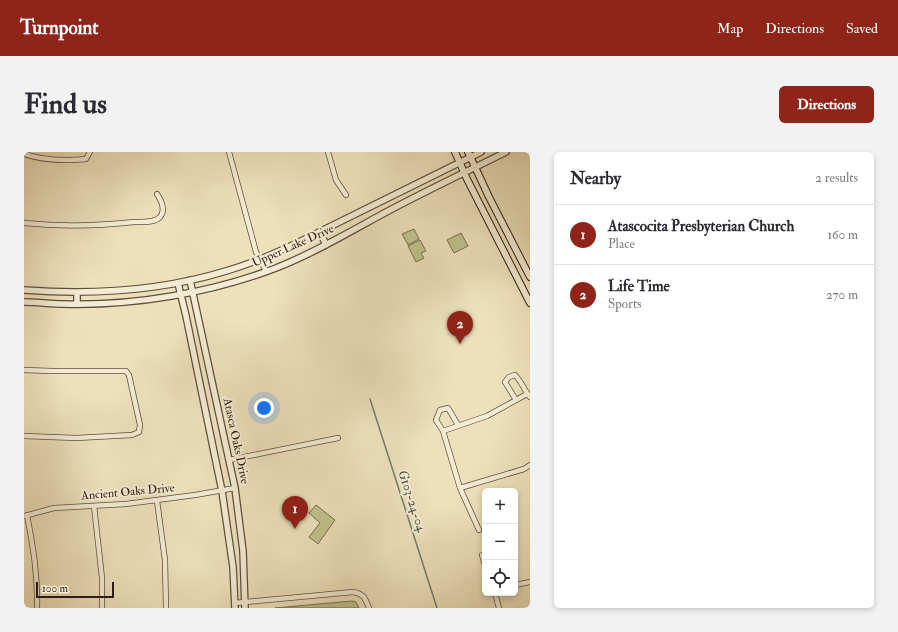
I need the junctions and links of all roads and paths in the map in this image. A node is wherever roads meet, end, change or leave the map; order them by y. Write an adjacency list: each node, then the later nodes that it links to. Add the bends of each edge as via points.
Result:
1 (90, 152): 7 (street, via 86,159 80,160 50,159)
2 (228, 152): 21 (street, via 256,252)
3 (328, 152): 13 (street, via 336,180)
4 (455, 152): 9 (main road)
5 (481, 152): 8 (street, Upper Lake Drive)
6 (506, 152): 10 (street, Upper Lake Drive)
7 (24, 154)
8 (469, 155): 9 (street, Upper Lake Drive); 10 (main road)
9 (460, 163): 11 (main road); 14 (street, Upper Lake Drive)
10 (475, 167): 11 (street, Upper Lake Drive); 19 (main road)
11 (464, 172): 15 (street, Upper Lake Drive); 20 (main road)
12 (157, 194): 16 (street, via 162,203 162,214 150,221 93,226)
13 (346, 195)
14 (386, 199): 15 (street); 17 (street, Upper Lake Drive)
15 (392, 209): 18 (street, Upper Lake Drive)
16 (24, 223)
17 (320, 232): 18 (street); 21 (street, Upper Lake Drive, via 272,255)
18 (326, 245): 22 (street, Upper Lake Drive)
19 (515, 248): 20 (main road); 23 (main road)
20 (505, 253): 31 (main road)
21 (260, 258): 22 (street); 24 (street, Upper Lake Drive, via 227,271)
22 (266, 271): 27 (street, Upper Lake Drive)
23 (530, 277)
24 (190, 280): 25 (street, Upper Lake Drive); 27 (street, Atasca Oaks Drive)
25 (178, 283): 28 (street, Upper Lake Drive, via 124,290); 29 (street, Atasca Oaks Drive)
26 (24, 290): 28 (street, Upper Lake Drive)
27 (192, 291): 29 (street, Upper Lake Drive); 34 (street, Atasca Oaks Drive)
28 (77, 292): 32 (street)
29 (180, 294): 32 (street, Upper Lake Drive, via 119,303); 35 (street, Atasca Oaks Drive)
30 (24, 302): 32 (street, Upper Lake Drive)
31 (530, 303)
32 (77, 304)
33 (24, 370): 40 (street, via 126,371 140,425 139,432 132,435 94,438)
34 (210, 373): 35 (street); 42 (street, Atasca Oaks Drive)
35 (199, 376): 46 (street, Atasca Oaks Drive)
36 (528, 396): 37 (street); 37 (street, via 515,375 509,377 505,382)
37 (516, 400): 38 (street, via 486,416)
38 (458, 426): 39 (street); 39 (street, via 448,408 440,410 436,420)
39 (443, 431): 45 (street)
40 (24, 436)
41 (338, 438): 42 (street)
42 (229, 460): 44 (street, Atasca Oaks Drive)
43 (530, 465): 45 (street)
44 (235, 488): 46 (street, Ancient Oaks Drive); 54 (street, Atasca Oaks Drive, via 243,551)
45 (460, 488): 50 (street)
46 (222, 491): 47 (street, Ancient Oaks Drive); 55 (street, Atasca Oaks Drive, via 233,567)
47 (157, 501): 48 (street, Ancient Oaks Drive); 58 (street, via 165,560)
48 (94, 506): 49 (street, Ancient Oaks Drive, via 54,508); 57 (street, via 102,578)
49 (25, 516): 56 (street, via 35,560)
50 (479, 530)
51 (530, 582): 52 (street)
52 (518, 584)
53 (496, 596): 60 (street)
54 (245, 605): 55 (street); 59 (street, via 348,592 360,593)
55 (235, 606)
56 (37, 608)
57 (102, 608)
58 (166, 608)
59 (368, 608)
60 (499, 608)

